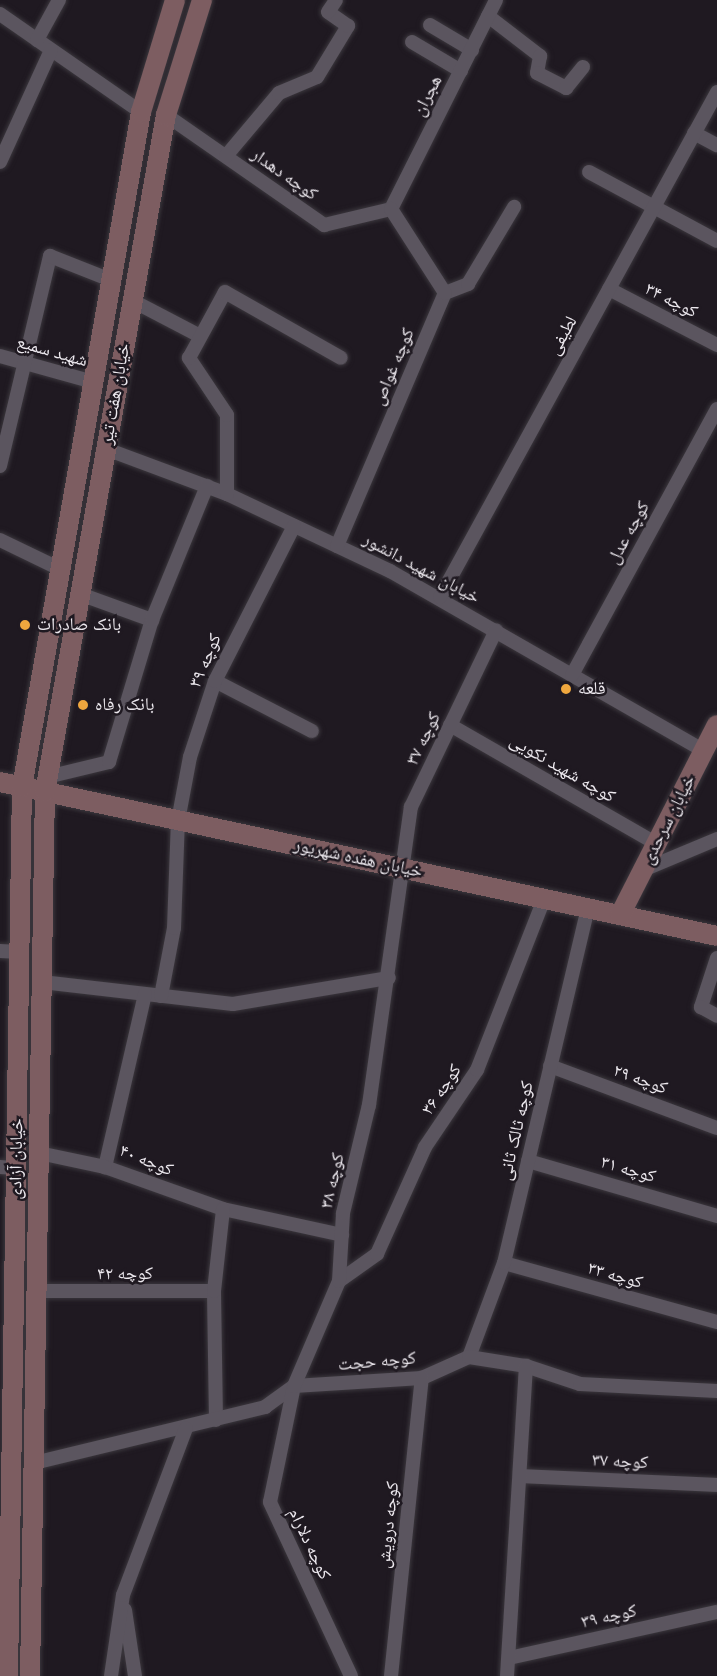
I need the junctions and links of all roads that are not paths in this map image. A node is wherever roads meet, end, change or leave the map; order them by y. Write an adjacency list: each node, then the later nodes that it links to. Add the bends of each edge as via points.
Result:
1 (59, 0): 9 (street)
2 (175, 0): 16 (street, خیابان هفت تیر)
3 (202, 0): 17 (street, خیابان هفت تیر)
4 (336, 0): 20 (street, via 328,12 348,26 317,77 279,93)
5 (496, 0): 7 (street, هجران)
6 (0, 14): 9 (street)
7 (488, 16): 12 (street, هجران); 13 (street, via 540,56 537,73 566,88)
8 (430, 25): 12 (street)
9 (37, 40): 11 (street)
10 (412, 42): 14 (street)
11 (51, 50): 16 (street); 21 (street)
12 (471, 50): 14 (street, هجران)
13 (583, 67)
14 (461, 71): 25 (street, هجران)
15 (717, 92): 18 (street, لطیفی)
16 (141, 112): 27 (street, خیابان هفت تیر)
17 (166, 115): 20 (street, کوچه دهدار); 30 (street, خیابان هفت تیر)
18 (694, 133): 19 (street); 24 (street, لطیفی)
19 (717, 145)
20 (226, 156): 25 (street, کوچه دهدار, via 324,225)
21 (0, 162)
22 (589, 172): 24 (street)
23 (514, 207): 29 (street, via 468,284)
24 (654, 207): 26 (street); 28 (street, لطیفی)
25 (391, 209): 29 (street)
26 (717, 241)
27 (111, 280): 35 (street, via 50,256); 36 (street, خیابان هفت تیر)
28 (609, 289): 32 (street, کوچه ۳۴); 48 (street, لطیفی)
29 (445, 293): 45 (street, کوچه غواص)
30 (133, 301): 31 (street); 39 (street, خیابان هفت تیر)
31 (198, 335): 34 (street, via 225,292); 42 (street, via 189,358 227,415)
32 (717, 345)
33 (0, 356): 35 (street, شهید سمیع)
34 (341, 358)
35 (21, 362): 36 (street, شهید سمیع); 40 (street)
36 (93, 382): 38 (street, خیابان هفت تیر)
37 (717, 409): 51 (street, کوچه عدل)
38 (83, 442): 39 (street); 46 (street, خیابان هفت تیر)
39 (106, 449): 41 (street, خیابان شهید دانشور); 47 (street, خیابان هفت تیر)
40 (0, 466)
41 (207, 486): 42 (street, خیابان شهید دانشور); 49 (street)
42 (227, 494): 43 (street, خیابان شهید دانشور)
43 (294, 526): 45 (street, خیابان شهید دانشور); 52 (street, کوچه ۳۹)
44 (0, 540): 46 (street)
45 (337, 546): 48 (street, خیابان شهید دانشور)
46 (60, 569): 53 (street, خیابان هفت تیر)
47 (80, 594): 49 (street); 54 (street, خیابان هفت تیر)
48 (440, 597): 50 (street, خیابان شهید دانشور)
49 (152, 620): 60 (street, via 109,762)
50 (496, 630): 51 (street, خیابان شهید دانشور); 55 (street, کوچه ۳۷)
51 (572, 675): 58 (street, خیابان شهید دانشور)
52 (215, 681): 57 (street); 62 (street, کوچه ۳۹, via 190,757)
53 (35, 716): 54 (street); 61 (street, خیابان هفت تیر)
54 (58, 720): 60 (street, خیابان هفت تیر)
55 (450, 725): 64 (street, کوچه شهید نکویی); 67 (street, کوچه ۳۷, via 411,807)
56 (717, 725): 58 (street, خیابان سرحدی)
57 (312, 731)
58 (704, 751): 64 (street, خیابان سرحدی)
59 (0, 782): 61 (street, خیابان هفده شهریور)
60 (46, 784): 61 (street, خیابان هفده شهریور); 62 (street, خیابان هفده شهریور); 66 (street, خیابان آزادی)
61 (22, 787): 65 (street, خیابان آزادی)
62 (178, 821): 67 (street, خیابان هفده شهریور); 78 (street, via 174,928)
63 (717, 839): 68 (street)
64 (657, 844): 68 (street, خیابان سرحدی)
65 (21, 853): 66 (street); 73 (street, خیابان آزادی)
66 (44, 853): 76 (street, خیابان آزادی)
67 (404, 869): 69 (street, خیابان هفده شهریور); 75 (street, کوچه ۳۸)
68 (643, 870): 71 (street, خیابان سرحدی)
69 (544, 899): 70 (street, خیابان هفده شهریور); 92 (street, کوچه ۳۶, via 477,1070 425,1147 377,1254)
70 (588, 908): 71 (street, خیابان هفده شهریور); 80 (street, کوچه ثالک ثانی)
71 (620, 915): 72 (street, خیابان هفده شهریور)
72 (717, 936)
73 (10, 952): 85 (street, خیابان آزادی)
74 (717, 958): 79 (street, via 701,1007)
75 (389, 978): 78 (street, via 258,1004); 90 (street, کوچه ۳۸)
76 (42, 982): 77 (street); 82 (street, خیابان آزادی)
77 (145, 994): 78 (street); 84 (street, کوچه ۴۰)
78 (161, 996)
79 (717, 1016)
80 (550, 1066): 81 (street, کوچه ۲۹); 83 (street, کوچه ثالک ثانی)
81 (717, 1128)
82 (39, 1153): 84 (street); 87 (street, خیابان آزادی)
83 (528, 1161): 89 (street, کوچه ۳۱); 91 (street, کوچه ثالک ثانی)
84 (105, 1167): 88 (street, کوچه ۴۰)
85 (8, 1168): 86 (street, خیابان آزادی)
86 (16, 1208): 87 (street); 95 (street, خیابان آزادی)
87 (38, 1208): 93 (street, خیابان آزادی)
88 (223, 1209): 90 (street, کوچه ۴۰); 94 (street)
89 (717, 1216)
90 (342, 1235): 92 (street, کوچه ۳۸)
91 (504, 1263): 96 (street, کوچه ۳۳); 97 (street, کوچه ثالک ثانی)
92 (339, 1281): 100 (street, کوچه ۳۸)
93 (37, 1291): 94 (street, کوچه ۴۲); 105 (street, خیابان آزادی)
94 (214, 1291): 102 (street)
95 (7, 1294): 104 (street, خیابان آزادی)
96 (717, 1322)
97 (469, 1358): 98 (street); 99 (street, کوچه حجت)
98 (525, 1366): 101 (street, via 580,1384); 106 (street)
99 (422, 1378): 100 (street, کوچه حجت); 118 (street, کوچه درویش)
100 (294, 1386): 102 (street, via 265,1407); 117 (street, کوچه دلارام, via 270,1502)
101 (717, 1391)
102 (216, 1420): 103 (street)
103 (186, 1428): 105 (street); 110 (street)
104 (12, 1449): 105 (street); 109 (street, خیابان آزادی)
105 (34, 1456): 108 (street, خیابان آزادی)
106 (521, 1476): 107 (street, کوچه ۳۷); 112 (street)
107 (717, 1485)
108 (33, 1489): 109 (street, via 25,1485); 114 (street, خیابان آزادی)
109 (8, 1492): 113 (street, خیابان آزادی)
110 (123, 1595): 115 (street); 116 (street)
111 (717, 1612): 112 (street, کوچه ۳۹)
112 (508, 1658): 119 (street)
113 (8, 1676)
114 (30, 1676)
115 (111, 1676)
116 (135, 1676)
117 (351, 1676)
118 (391, 1676)
119 (507, 1676)

